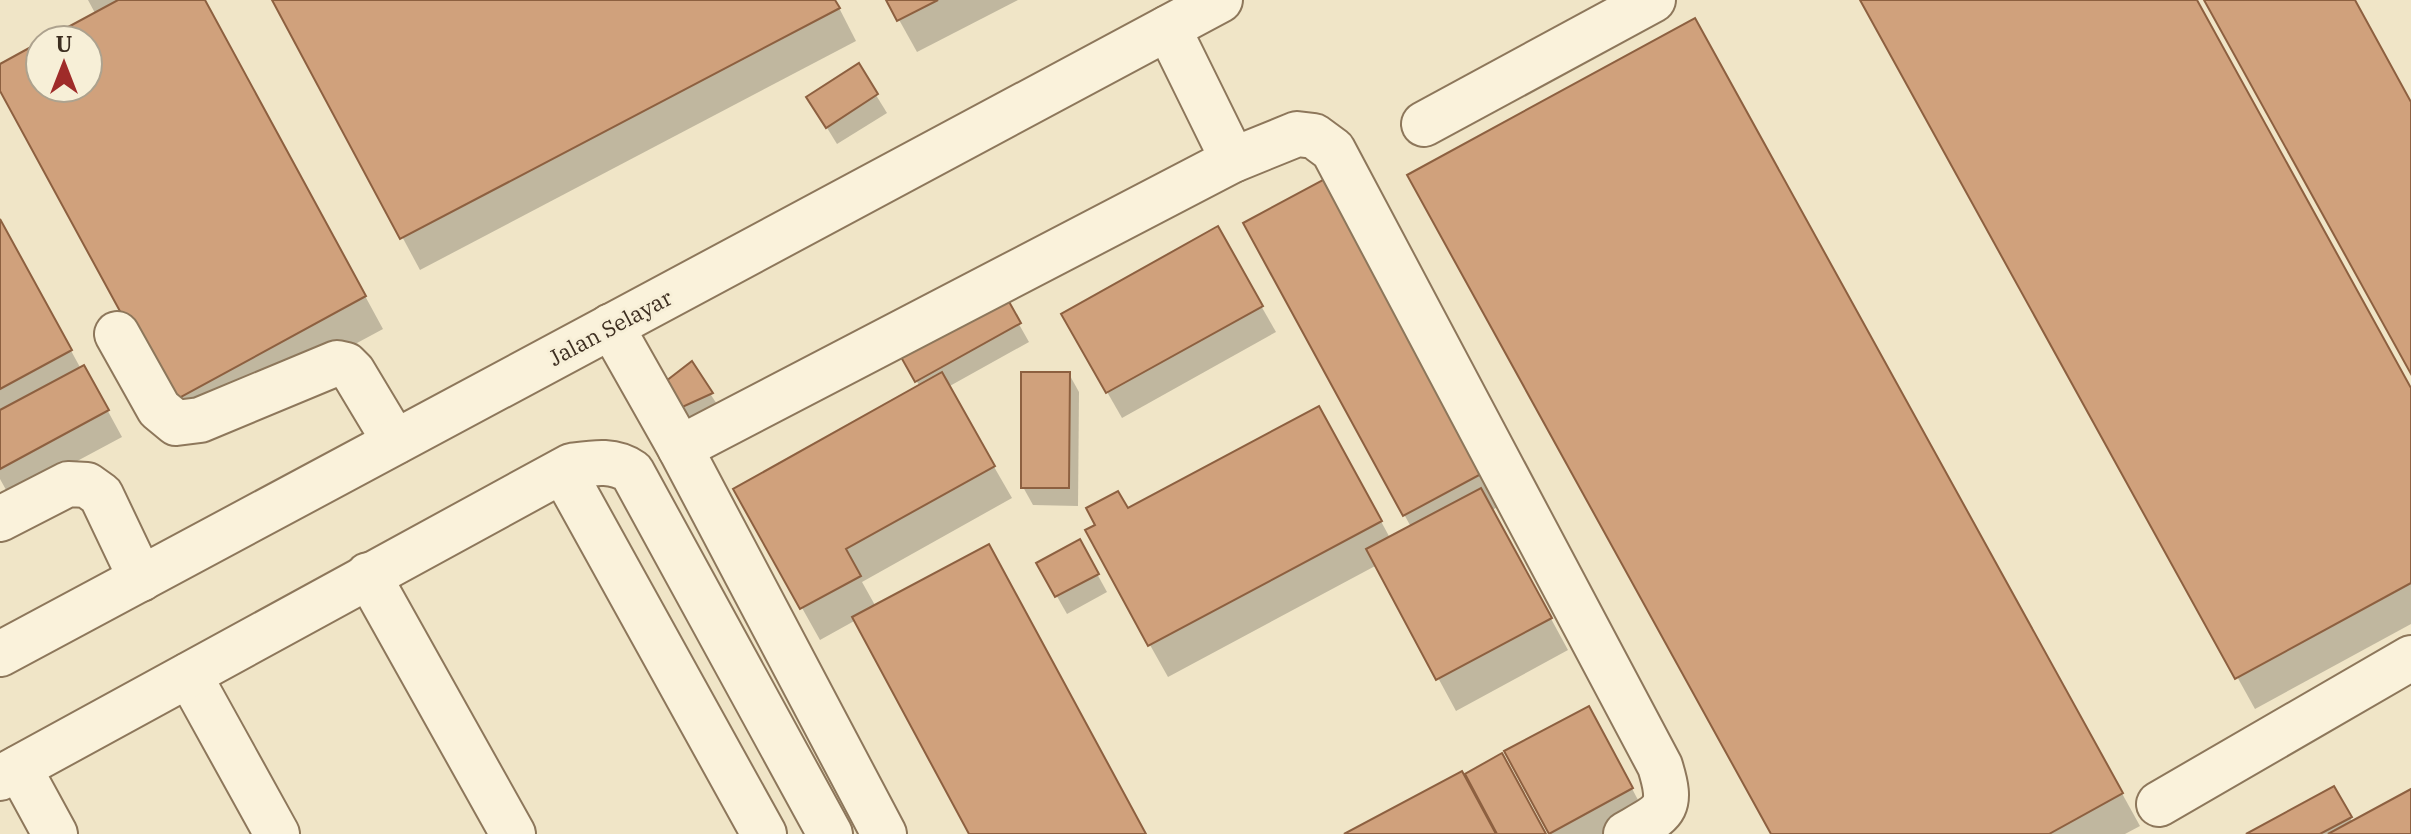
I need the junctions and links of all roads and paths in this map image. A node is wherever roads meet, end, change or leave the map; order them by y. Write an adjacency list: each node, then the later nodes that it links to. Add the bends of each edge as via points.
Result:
1 (1220, 0): 3 (street, Jalan Selayar)
2 (1653, 0): 4 (street)
3 (1168, 28): 5 (street); 6 (street, Jalan Selayar)
4 (1424, 124)
5 (1233, 160): 9 (street); 25 (street, via 1297,134 1314,136 1333,150 1660,766 1668,791 1665,804 1655,817)
6 (611, 326): 8 (street, Jalan Selayar); 9 (street)
7 (117, 334): 8 (street, via 159,409 176,423 200,420 337,363 353,372)
8 (395, 442): 13 (street, Jalan Selayar)
9 (680, 448): 24 (street)
10 (563, 471): 12 (street); 22 (street); 23 (street, via 596,462 622,465 632,472)
11 (0, 519): 13 (street, via 68,484 87,485 101,495)
12 (368, 575): 16 (street); 21 (street)
13 (141, 579): 14 (street, Jalan Selayar)
14 (0, 654)
15 (2411, 658): 18 (street)
16 (189, 675): 17 (street); 20 (street)
17 (10, 773): 19 (street)
18 (2159, 804)
19 (55, 834)
20 (277, 834)
21 (513, 834)
22 (764, 834)
23 (830, 834)
24 (884, 834)
25 (1626, 834)

